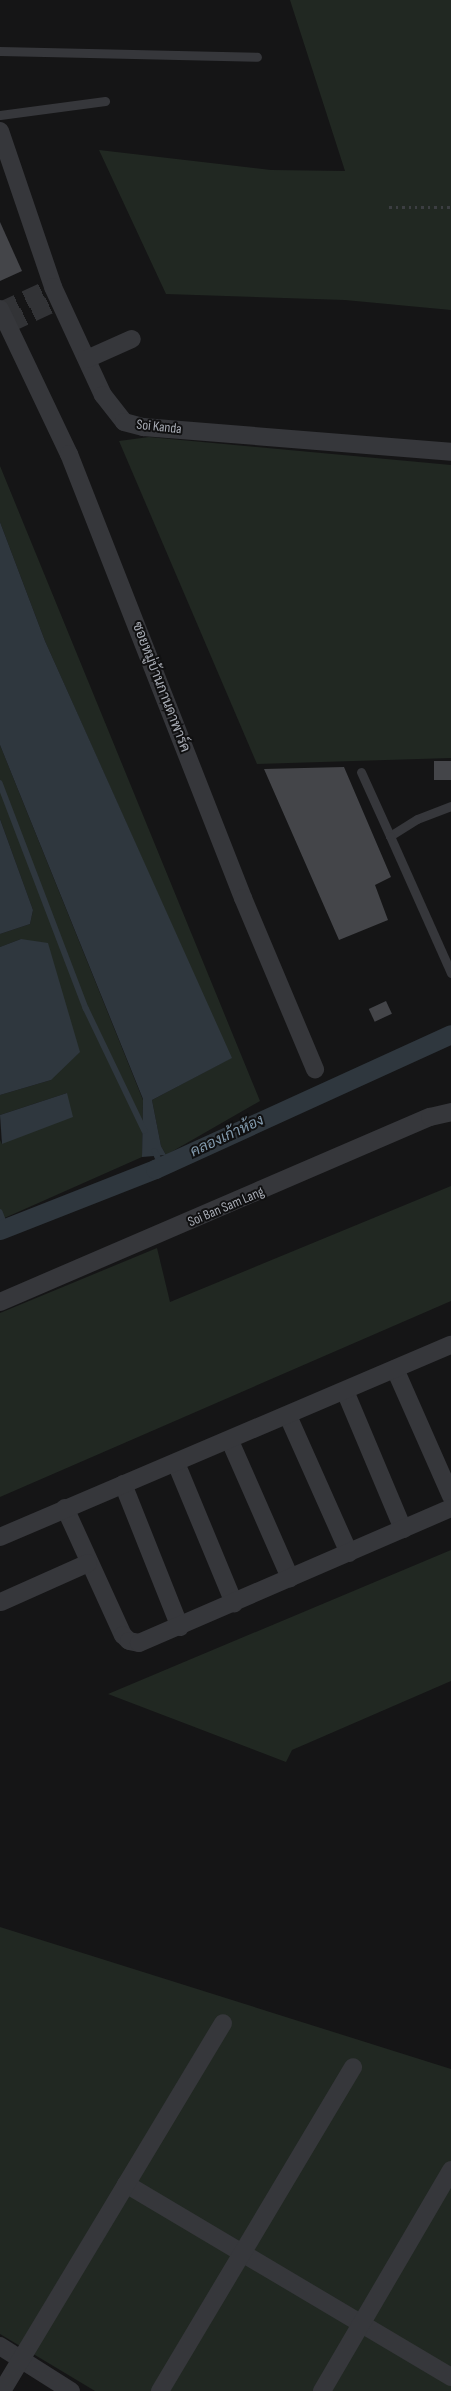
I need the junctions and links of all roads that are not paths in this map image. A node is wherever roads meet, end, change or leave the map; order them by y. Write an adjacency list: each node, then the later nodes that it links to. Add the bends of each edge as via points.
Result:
1 (0, 51): 2 (lane)
2 (257, 57)
3 (105, 101): 4 (lane)
4 (0, 115)
5 (1, 138): 8 (street, Soi Kanda, via 53,286)
6 (0, 309): 14 (street, ซอยหมู่บ้านกานดาพาร์ค, via 69,454 243,898)
7 (132, 339): 8 (street)
8 (86, 359): 9 (street, Soi Kanda, via 103,395 124,422 143,427)
9 (451, 452)
10 (361, 772): 12 (lane)
11 (451, 806): 12 (lane)
12 (390, 836): 13 (lane)
13 (451, 973)
14 (315, 1069)
15 (451, 1112): 16 (street, Soi Ban Sam Lang, via 430,1117)
16 (0, 1302)
17 (451, 1345): 18 (street)
18 (396, 1369): 19 (street); 24 (street)
19 (345, 1391): 20 (street); 27 (street)
20 (288, 1416): 21 (street); 29 (street)
21 (230, 1440): 22 (street); 31 (street)
22 (176, 1462): 23 (street); 33 (street)
23 (123, 1484): 25 (street); 34 (street)
24 (451, 1496)
25 (65, 1508): 28 (street); 30 (street)
26 (451, 1508): 27 (street)
27 (403, 1529): 29 (street)
28 (0, 1537)
29 (348, 1553): 31 (street)
30 (88, 1562): 32 (street); 34 (street, via 123,1636 129,1641 139,1643)
31 (290, 1578): 33 (street)
32 (1, 1602)
33 (234, 1603): 34 (street)
34 (180, 1627)
35 (222, 2023): 38 (street)
36 (353, 2067): 39 (street)
37 (451, 2170): 40 (street)
38 (126, 2184): 39 (street); 42 (street)
39 (242, 2253): 40 (street); 46 (street)
40 (361, 2324): 43 (street); 47 (street)
41 (0, 2346): 42 (street)
42 (20, 2359): 44 (street); 45 (street)
43 (451, 2377)
44 (2, 2391)
45 (71, 2391)
46 (160, 2391)
47 (322, 2391)

